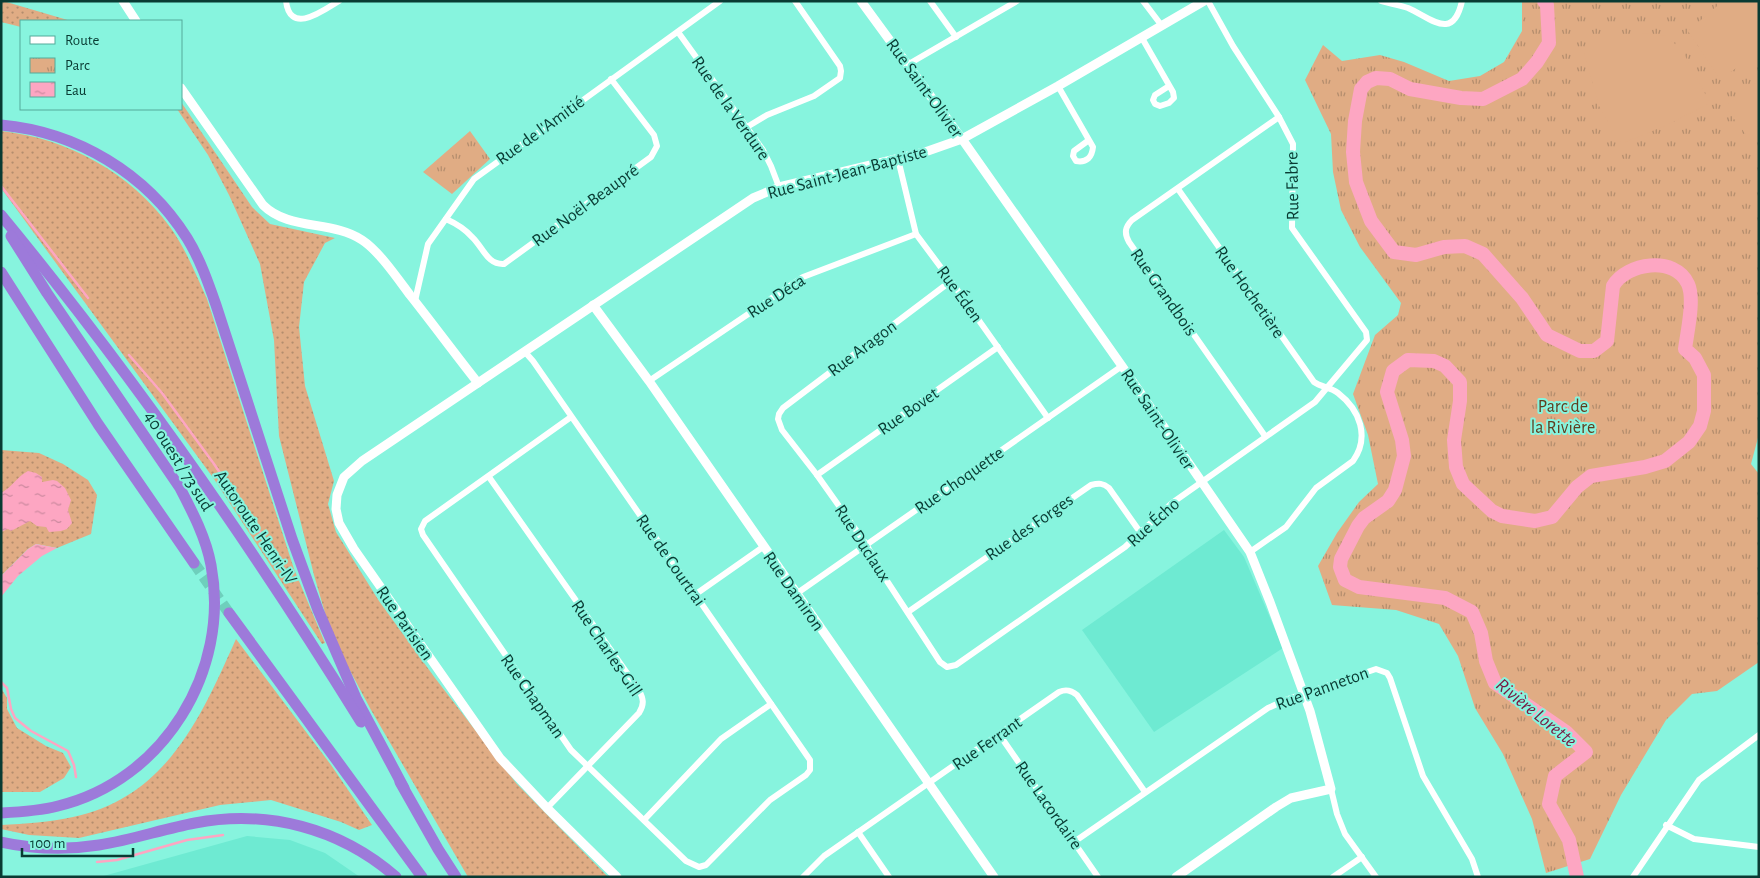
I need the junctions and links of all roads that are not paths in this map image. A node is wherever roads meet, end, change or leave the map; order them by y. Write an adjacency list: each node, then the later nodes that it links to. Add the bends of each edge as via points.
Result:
1 (123, 1): 13 (street)
2 (286, 1): 3 (street, via 293,15 304,19)
3 (339, 1)
4 (720, 1): 15 (street, Rue de l'Amitié)
5 (795, 1): 25 (street, via 840,66 840,78 814,96 766,115)
6 (862, 1): 18 (street, Rue Saint-Olivier)
7 (930, 1): 16 (street)
8 (1018, 1): 16 (street)
9 (1143, 1): 14 (street)
10 (1206, 1): 14 (street, Rue Saint-Jean-Baptiste); 23 (street, Rue Fabre)
11 (1381, 1): 12 (street, via 1407,8 1438,24 1446,24 1457,17)
12 (1462, 1)
13 (135, 20)
14 (1162, 26): 17 (street, Rue Saint-Jean-Baptiste)
15 (678, 32): 19 (street, Rue de l'Amitié); 25 (street, Rue de la Verdure)
16 (956, 37): 18 (street)
17 (1142, 38): 20 (street, Rue Saint-Jean-Baptiste); 21 (street)
18 (907, 65): 26 (street, Rue Saint-Olivier)
19 (611, 79): 32 (street, Rue de l'Amitié, via 474,179); 32 (street, Rue Noël-Beaupré, via 654,135 657,146 651,157 504,264 492,262 473,237)
20 (1058, 86): 26 (street, Rue Saint-Jean-Baptiste); 27 (street)
21 (1170, 86)
22 (182, 89): 37 (street, via 257,200 268,210 287,220 341,230 363,240)
23 (1279, 117): 30 (street, Rue Grandbois); 39 (street, Rue Fabre, via 1293,144 1292,228 1366,332)
24 (1, 125): 70 (highway, via 39,131 102,156 150,193 187,239 216,305 318,610 356,698)
25 (747, 127): 29 (street, Rue de la Verdure, via 771,166)
26 (962, 139): 28 (street, Rue Saint-Jean-Baptiste); 42 (street, Rue Saint-Olivier)
27 (1089, 140)
28 (898, 159): 29 (street, Rue Saint-Jean-Baptiste); 34 (street, Rue Éden)
29 (779, 187): 38 (street, Rue Saint-Jean-Baptiste, via 753,198)
30 (1178, 189): 45 (street, Rue Hochetière, via 1314,382); 49 (street, Rue Grandbois, via 1132,220 1125,236)
31 (1, 215): 70 (highway, Autoroute Henri-IV, via 58,283 210,490)
32 (446, 219): 37 (street, Rue de l'Amitié, via 428,244)
33 (1, 220): 74 (highway, 40 ouest / 73 sud, via 180,488 203,536 211,564 215,606 206,664 197,687 180,720 149,756 119,780 83,798 40,810)
34 (916, 234): 36 (street, Rue Éden); 43 (street, Rue Déca, via 803,277)
35 (1, 272): 57 (highway, via 98,424)
36 (951, 281): 40 (street, Rue Éden); 48 (street, Rue Aragon, via 783,408)
37 (415, 301): 44 (street)
38 (594, 305): 41 (street, Rue Saint-Jean-Baptiste); 43 (street, Rue Damiron)
39 (1368, 340): 45 (street, Rue Écho)
40 (998, 347): 47 (street, Rue Éden); 50 (street, Rue Bovet)
41 (525, 352): 44 (street, Rue Saint-Jean-Baptiste); 46 (street, Rue de Courtrai)
42 (1122, 366): 47 (street, Rue Choquette); 52 (street, Rue Saint-Olivier)
43 (648, 381): 55 (street, Rue Damiron)
44 (478, 383): 73 (street, Rue Parisien, via 362,461 344,477 336,509 339,523 354,549 471,718 500,758)
45 (1328, 387): 49 (street, Rue Écho, via 1315,402); 56 (street, Rue Hochetière, via 1356,411 1362,429 1357,456 1316,488 1286,527)
46 (572, 417): 51 (street, Rue Chapman); 58 (street, Rue de Courtrai)
47 (1048, 418): 54 (street, Rue Choquette)
48 (778, 419): 50 (street, Rue Duclaux, via 782,430)
49 (1265, 436): 52 (street, Rue Écho)
50 (817, 475): 54 (street, Rue Duclaux)
51 (489, 476): 67 (street, Rue Charles-Gill, via 642,696 643,707 639,713); 67 (street, Rue Chapman, via 425,521 423,535 571,750)
52 (1200, 482): 53 (street, Rue Écho); 56 (street, Rue Saint-Olivier)
53 (1140, 532): 61 (street, Rue des Forges, via 1109,488 1098,483 1091,485); 62 (street, Rue Écho, via 1125,547 956,665)
54 (866, 544): 59 (street, Rue Choquette); 61 (street, Rue Duclaux)
55 (763, 547): 58 (street); 59 (street, Rue Damiron)
56 (1250, 552): 63 (street, Rue Saint-Olivier)
57 (194, 563)
58 (696, 594): 64 (street, Rue de Courtrai)
59 (796, 594): 69 (street, Rue Damiron)
60 (229, 612): 83 (highway)
61 (908, 612): 62 (street, Rue Duclaux, via 940,662)
62 (947, 667)
63 (1304, 694): 71 (street, Rue Saint-Olivier); 72 (street, Rue Panneton, via 1268,708); 93 (street, Rue Panneton, via 1367,670 1387,673 1423,776 1472,859)
64 (771, 704): 68 (street, Rue de Courtrai, via 810,760); 75 (street, via 721,739)
65 (999, 734): 69 (street, Rue Ferrant); 72 (street, Rue Ferrant, via 1059,692 1072,691); 79 (street, Rue Lacordaire)
66 (1759, 735): 76 (street, via 1699,780)
67 (588, 765): 73 (street, Rue Charles-Gill); 75 (street, Rue Chapman)
68 (810, 770): 75 (street, Rue Chapman, via 763,806 706,865 699,867 686,861)
69 (929, 784): 77 (street, Rue Ferrant); 88 (street, Rue Damiron)
70 (404, 788): 84 (highway, Autoroute Henri-IV)
71 (1331, 789): 81 (street, Rue Saint-Olivier, via 1345,834); 90 (street, via 1291,798)
72 (1145, 792): 79 (street, Rue Panneton)
73 (547, 808): 85 (street, Rue Parisien)
74 (1, 813)
75 (644, 820)
76 (1666, 825): 80 (street, via 1694,839); 94 (street)
77 (858, 832): 86 (street, Rue Ferrant, via 824,856); 87 (street)
78 (1, 842): 82 (highway, via 75,848 196,823 233,818 257,819 298,824 337,838 370,856)
79 (1074, 842): 89 (street, Rue Lacordaire)
80 (1759, 847)
81 (1362, 856): 91 (street); 92 (street, Rue Saint-Olivier)
82 (396, 877)
83 (422, 877)
84 (456, 877)
85 (618, 877)
86 (803, 877)
87 (889, 877)
88 (994, 877)
89 (1098, 877)
90 (1176, 877)
91 (1333, 877)
92 (1376, 877)
93 (1478, 877)
94 (1633, 877)

